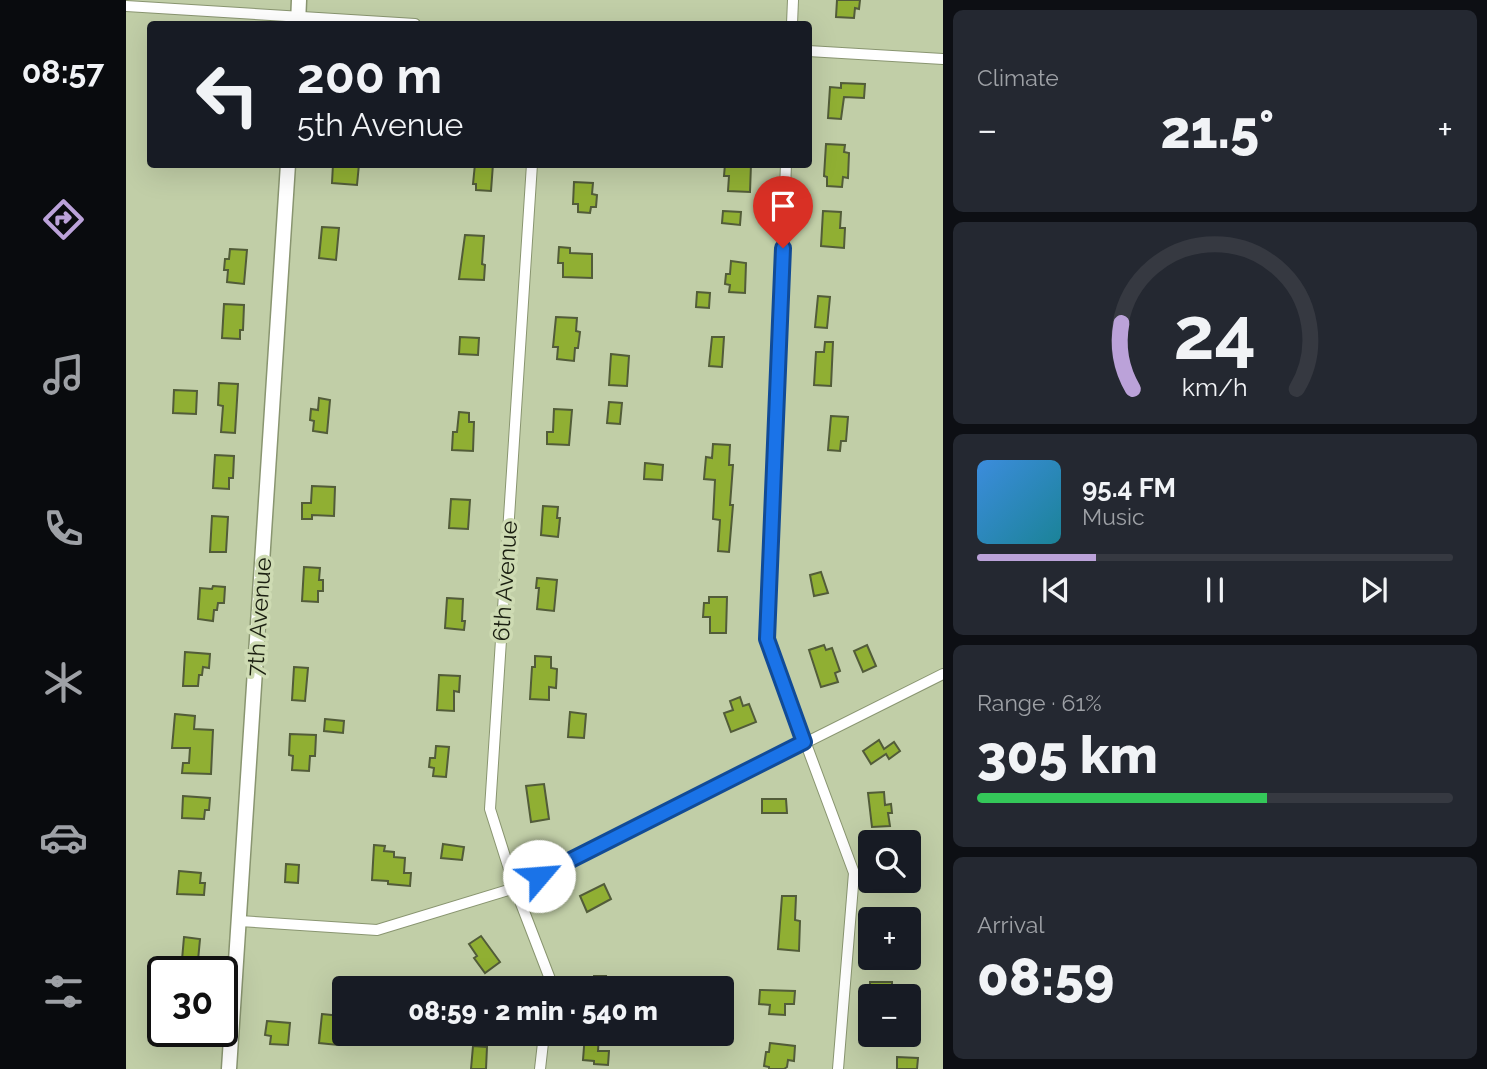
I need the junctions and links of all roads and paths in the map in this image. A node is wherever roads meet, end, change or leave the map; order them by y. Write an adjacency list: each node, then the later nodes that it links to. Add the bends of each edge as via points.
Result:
1 (299, 0): 4 (street)
2 (793, 0): 5 (street)
3 (126, 6): 4 (street)
4 (298, 21)
5 (792, 21)
6 (812, 51): 7 (street)
7 (943, 59)
8 (288, 168): 14 (street, 7th Avenue)
9 (532, 168): 13 (street, 6th Avenue, via 490,809)
10 (786, 168): 12 (street, via 767,639)
11 (943, 674): 12 (street)
12 (804, 742): 13 (street); 19 (street, via 854,873)
13 (515, 888): 14 (street, via 377,930); 15 (street, 6th Avenue)
14 (239, 921): 17 (street, 7th Avenue)
15 (549, 976)
16 (543, 1046): 18 (street)
17 (229, 1069)
18 (540, 1069)
19 (838, 1069)

